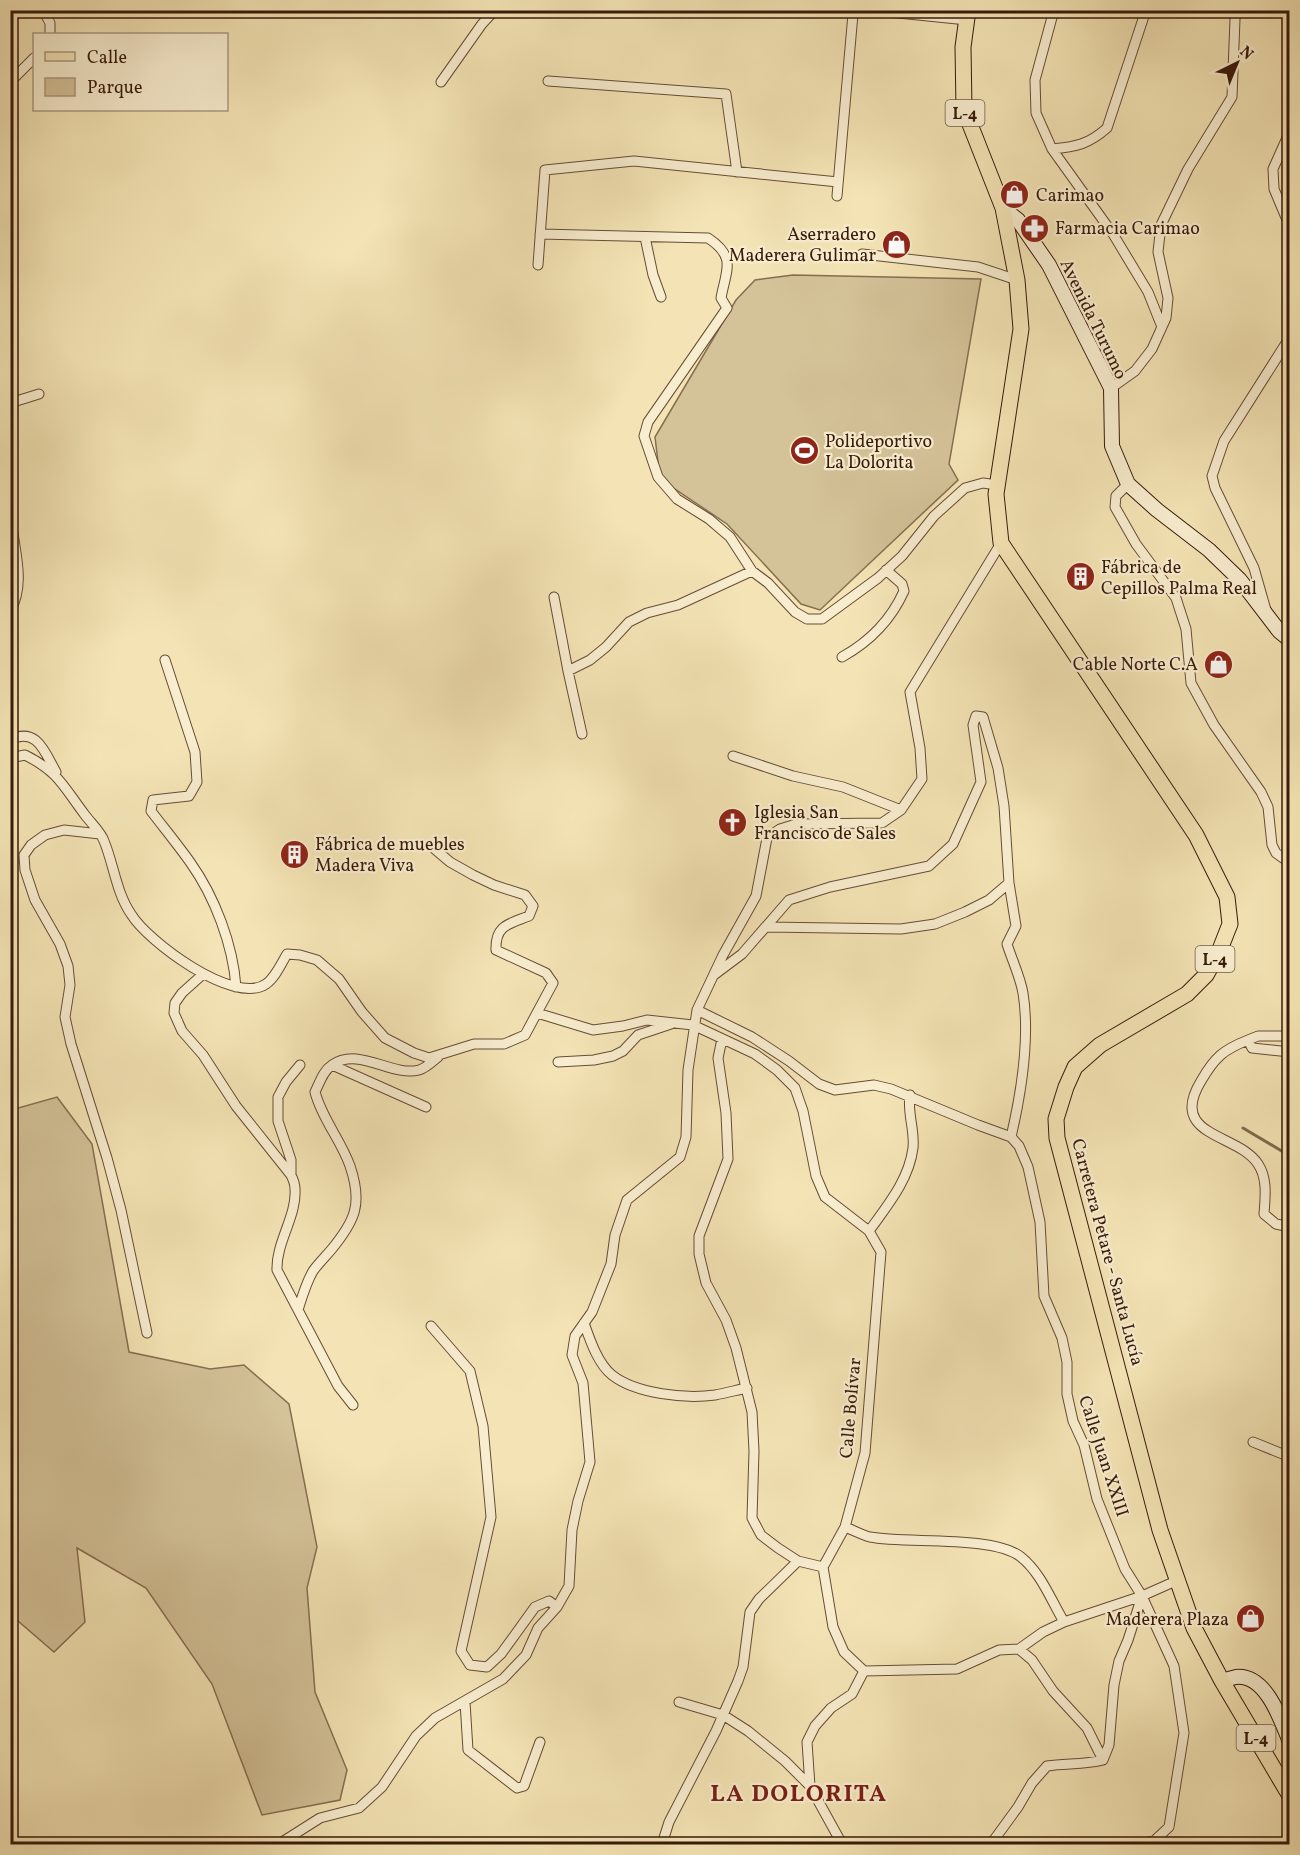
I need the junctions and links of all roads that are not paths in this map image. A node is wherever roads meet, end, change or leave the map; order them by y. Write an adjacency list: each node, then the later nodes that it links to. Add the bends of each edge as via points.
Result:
1 (43, 10): 9 (street)
2 (495, 10): 11 (street)
3 (858, 10): 17 (street, via 853,14)
4 (869, 10): 8 (street)
5 (1054, 10): 15 (street, via 1035,80 1036,113)
6 (1146, 10): 15 (street, via 1107,128 1076,147)
7 (1237, 10): 27 (street, via 1232,97 1188,169 1161,225 1158,252 1168,298)
8 (967, 15): 19 (main road, Carretera Petare - Santa Lucía / L-4, via 964,109)
9 (50, 33)
10 (33, 59): 13 (street)
11 (441, 81)
12 (548, 81): 16 (street, via 726,94)
13 (10, 82)
14 (1290, 131): 20 (street, via 1273,169 1274,189)
15 (1052, 148): 27 (street, via 1113,234 1148,292)
16 (737, 171): 17 (street); 21 (street, via 634,161 545,170)
17 (838, 182): 18 (street)
18 (837, 196)
19 (1003, 208): 25 (main road, Carretera Petare - Santa Lucía / L-4); 29 (street, Avenida Turumo, via 1018,220 1048,265)
20 (1290, 227)
21 (540, 234): 22 (street); 24 (street)
22 (645, 237): 26 (street); 37 (street, via 708,238 726,254 729,266 721,298 728,308 648,422 644,436 658,477 677,499 730,537)
23 (862, 254): 25 (street, via 978,267)
24 (538, 265)
25 (1017, 280): 33 (main road, Carretera Petare - Santa Lucía / L-4, via 1021,329)
26 (661, 297)
27 (1162, 327): 29 (street, via 1135,371)
28 (1290, 337): 40 (street, via 1224,441 1212,476 1254,568)
29 (1112, 388): 32 (street, Avenida Turumo, via 1112,446)
30 (39, 394): 31 (street)
31 (10, 403)
32 (1128, 484): 40 (street, Avenida Turumo, via 1209,550); 53 (street, via 1116,496 1115,507 1136,544 1176,598 1186,629 1191,683 1214,725 1261,792 1268,807 1272,845)
33 (998, 485): 35 (main road, Carretera Petare - Santa Lucía / L-4); 36 (street, via 983,483 965,488 933,516)
34 (10, 529): 39 (street, via 20,583)
35 (1000, 543): 50 (street, via 910,692 922,779); 88 (main road, Carretera Petare - Santa Lucía / L-4, via 1196,835 1227,897 1230,924 1206,975 1187,994 1100,1045 1076,1067 1056,1119 1057,1138 1160,1530)
36 (886, 570): 37 (street, via 822,619 807,619 795,612); 42 (street, via 902,584 904,591 897,607 862,646)
37 (752, 571): 44 (street, via 678,605 629,622 590,660)
38 (554, 597): 44 (street)
39 (10, 612)
40 (1268, 615): 41 (street, Avenida Turumo)
41 (1290, 640)
42 (842, 657)
43 (165, 660): 58 (street, via 195,752 197,782 189,796 153,800 151,811 191,863 207,892 228,942)
44 (568, 671): 45 (street)
45 (582, 734)
46 (10, 740): 49 (street, via 19,735 38,740)
47 (733, 756): 50 (street, via 843,787)
48 (10, 758): 49 (street, via 25,754)
49 (58, 777): 51 (street)
50 (901, 810): 57 (street, via 882,823 796,824 767,838 756,896)
51 (100, 834): 56 (street, via 131,916 155,941); 80 (street, via 64,830 45,835 24,855 35,900 68,966 70,986 65,1017 121,1210)
52 (430, 845): 60 (street, via 473,875 525,895 533,906 529,916 500,929 495,938 496,950 546,973 553,983)
53 (1290, 863)
54 (1009, 883): 55 (street, via 988,900 935,924 901,929); 55 (street, via 998,768 983,717 976,716 973,725 981,782 953,844 929,866 789,900); 73 (street, via 1016,926 1007,944 1023,993 1025,1023 1022,1082)
55 (767, 927): 57 (street, via 742,954)
56 (202, 975): 58 (street); 74 (street, via 175,1003 174,1013 182,1031)
57 (713, 975): 59 (street)
58 (236, 987): 67 (street, via 265,985 287,954 317,960 339,980 385,1038 429,1058)
59 (697, 1010): 62 (street); 71 (street, via 752,1037 819,1084 835,1090 874,1085)
60 (537, 1013): 61 (street, via 593,1030 647,1020); 67 (street, via 525,1035 504,1044 474,1044)
61 (673, 1024): 62 (street); 68 (street, via 638,1035 613,1056)
62 (693, 1025): 64 (street, Calle Bolívar); 78 (street, via 686,1137 680,1157 627,1200 615,1234 611,1264)
63 (1290, 1036): 65 (street, via 1258,1035)
64 (722, 1039): 76 (street, Calle Bolívar, via 756,1054 795,1088 816,1176 825,1197); 81 (street, via 718,1058 729,1159 699,1236 699,1254 706,1283 726,1320)
65 (1248, 1040): 66 (street, via 1252,1048); 75 (street, via 1227,1048 1210,1065 1191,1105 1199,1126 1259,1165 1266,1186 1264,1214 1276,1224)
66 (1290, 1052)
67 (442, 1054): 70 (street, via 420,1070 408,1071 360,1059)
68 (558, 1062)
69 (300, 1065): 74 (street, via 278,1097)
70 (332, 1065): 72 (street); 77 (street, via 315,1092 319,1108 350,1166 356,1212 351,1225 314,1270)
71 (910, 1095): 73 (street); 76 (street, via 913,1146 909,1169)
72 (426, 1107)
73 (1011, 1137): 89 (street, Calle Juan XXIII, via 1028,1167 1040,1222 1044,1296 1062,1338 1073,1421 1084,1445 1097,1499 1125,1569)
74 (291, 1175): 77 (street, via 294,1203 276,1258 277,1270)
75 (1290, 1227)
76 (869, 1231): 85 (street, Calle Bolívar, via 881,1252 869,1414 865,1453)
77 (298, 1310): 82 (street, via 338,1386)
78 (584, 1323): 81 (street, via 610,1374 625,1384 665,1395 714,1395); 90 (street, via 575,1336 572,1355 583,1383 590,1462 572,1530 569,1586)
79 (431, 1326): 90 (street, via 470,1371 483,1426 491,1517 461,1650 470,1665 487,1667 535,1607 549,1601)
80 (147, 1334)
81 (747, 1388): 86 (street, via 754,1451 752,1518 761,1535)
82 (353, 1405)
83 (1253, 1442): 84 (street)
84 (1290, 1457)
85 (845, 1527): 87 (street, Calle Bolívar); 91 (street, via 870,1537 964,1543 1001,1548 1018,1555 1033,1568)
86 (798, 1561): 87 (street); 97 (street, via 750,1612 743,1667)
87 (823, 1567): 93 (street, via 833,1627 844,1652)
88 (1178, 1580): 89 (street); 94 (main road, Carretera Petare - Santa Lucía / L-4, via 1194,1628)
89 (1142, 1596): 91 (street); 100 (street, via 1119,1661 1109,1745); 107 (street, Calle Juan XXIII, via 1174,1666 1184,1733 1169,1827)
90 (557, 1607): 95 (street, via 538,1628 526,1655 503,1679)
91 (1064, 1622): 92 (street)
92 (1019, 1649): 93 (street, via 999,1650 957,1669); 100 (street, via 1087,1728)
93 (864, 1671): 101 (street, via 852,1694 831,1708 807,1742)
94 (1222, 1681): 99 (street, via 1243,1678 1262,1689 1280,1716); 102 (main road, Carretera Petare - Santa Lucía / L-4)
95 (465, 1702): 98 (street, via 468,1750 517,1788 524,1786); 103 (street, via 435,1718 416,1736 382,1787 359,1808 320,1818)
96 (679, 1702): 97 (street)
97 (723, 1715): 101 (street, via 785,1761); 104 (street, via 669,1822)
98 (540, 1742)
99 (1290, 1742)
100 (1103, 1760): 106 (street, via 1087,1765 1047,1766)
101 (810, 1786): 105 (street)
102 (1290, 1796)
103 (279, 1845)
104 (662, 1845)
105 (842, 1845)
106 (991, 1845)
107 (1143, 1845)

